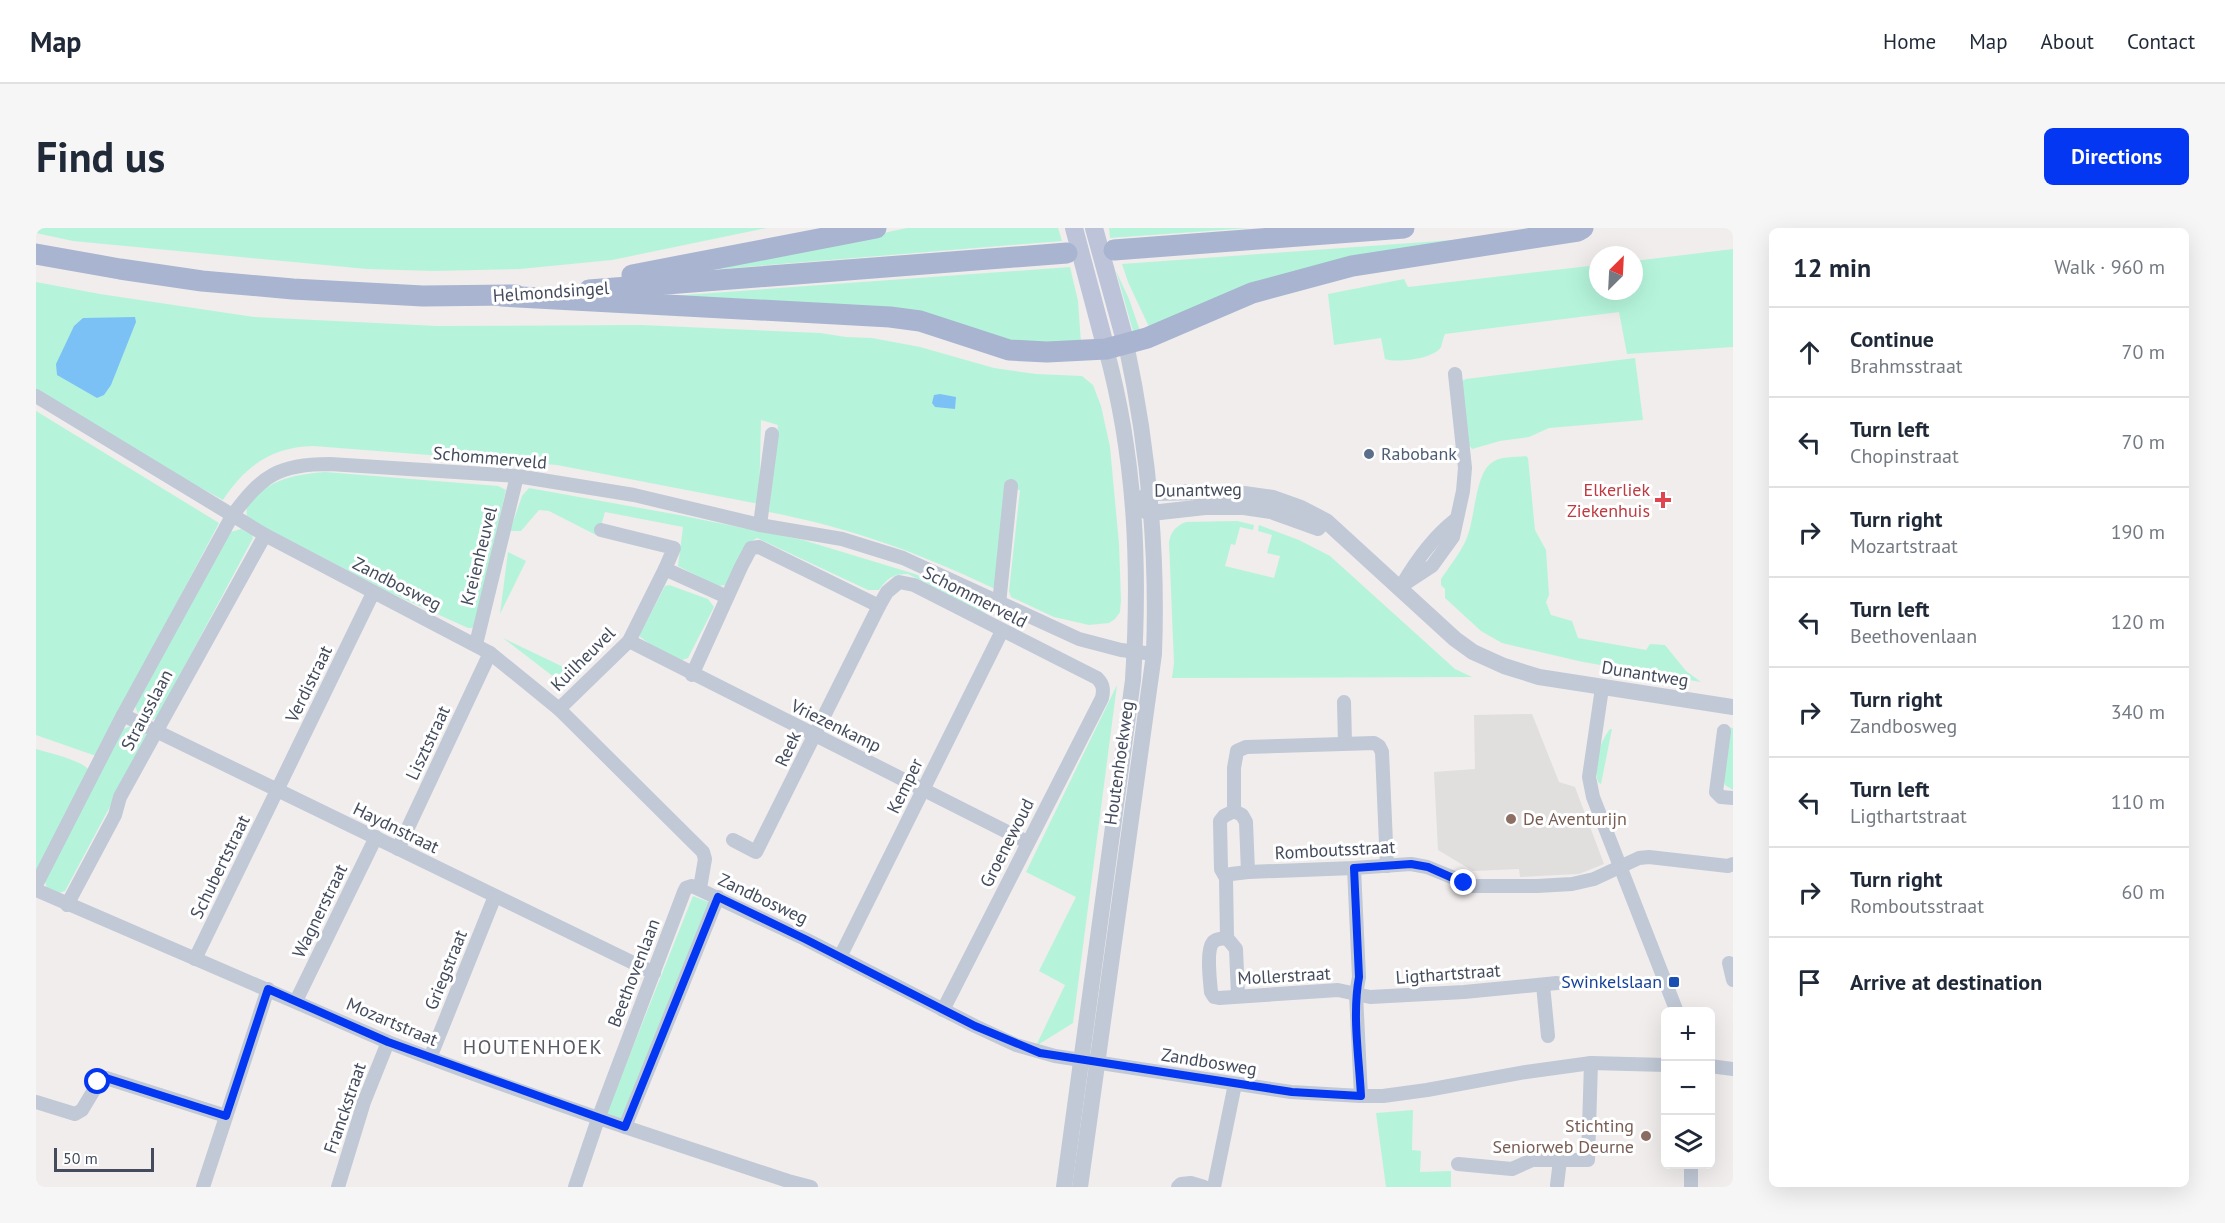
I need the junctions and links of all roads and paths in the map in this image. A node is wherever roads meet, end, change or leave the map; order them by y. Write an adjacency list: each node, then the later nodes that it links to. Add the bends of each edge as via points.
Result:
1 (876, 228): 7 (main road, via 634,274)
2 (1404, 228): 4 (main road)
3 (1583, 228): 9 (main road, via 1353,266 1296,280 1252,293 1147,338)
4 (1102, 245): 9 (main road)
5 (1076, 247): 7 (main road, Helmondsingel); 9 (main road)
6 (36, 254): 8 (main road, Helmondsingel, via 202,281 423,296)
7 (603, 289): 8 (main road, Helmondsingel)
8 (501, 296): 9 (main road, via 890,317 920,321 1009,350 1047,352)
9 (1116, 346): 15 (street, Houtenhoekweg, via 1143,435); 16 (street, Houtenhoekweg)
10 (1455, 374): 24 (street, via 1465,468 1460,506 1455,520 1421,555)
11 (36, 396): 18 (street, Zandbosweg)
12 (772, 434): 19 (street)
13 (517, 476): 18 (street, Schommerveld, via 310,464 273,473); 19 (street, Schommerveld, via 634,495); 31 (street, Kreienheuvel)
14 (1011, 486): 27 (street, Schommerveld)
15 (1150, 493): 16 (street, Dunantweg); 17 (street, Houtenhoekweg); 22 (street, Dunantweg, via 1205,492 1273,498 1326,521)
16 (1132, 505): 17 (street, Dunantweg); 32 (street, Houtenhoekweg, via 1138,614)
17 (1151, 513): 22 (street, Dunantweg, via 1244,507 1297,519); 34 (street, Houtenhoekweg)
18 (232, 516): 21 (street, Zandbosweg); 41 (street, Strausslaan)
19 (760, 525): 27 (street, Schommerveld, via 842,539 893,555)
20 (601, 531): 23 (street, via 674,548)
21 (265, 535): 25 (street, Zandbosweg); 42 (street, Strausslaan)
22 (1347, 539): 24 (street, Dunantweg)
23 (664, 569): 26 (street); 30 (street, Kuilheuvel)
24 (1400, 587): 36 (street, Dunantweg, via 1455,639 1489,660 1539,677)
25 (373, 593): 31 (street, Zandbosweg); 46 (street, Verdistraat)
26 (727, 597): 28 (street, via 752,548 762,548); 35 (street)
27 (999, 604): 32 (street, Schommerveld, via 1079,639)
28 (879, 606): 29 (street, Schommerveld, via 893,586 905,582); 44 (street, Reek)
29 (1002, 630): 37 (street, Schommerveld, via 1097,678 1104,687); 47 (street, Kemper)
30 (629, 641): 35 (street, Vriezenkamp); 40 (street, Kuilheuvel)
31 (476, 644): 33 (street, Zandbosweg)
32 (1135, 652): 34 (street, Schommerveld); 81 (street, Houtenhoekweg)
33 (490, 653): 40 (street, Zandbosweg); 53 (street, Lisztstraat)
34 (1154, 654): 82 (street, Houtenhoekweg)
35 (692, 675): 44 (street, Vriezenkamp)
36 (1602, 688): 39 (street, Dunantweg); 56 (street, via 1589,777)
37 (1103, 693): 52 (street, Groenewoud)
38 (1344, 702): 45 (street)
39 (1733, 707)
40 (559, 709): 61 (street, Zandbosweg, via 703,852)
41 (123, 715): 42 (street, Haydnstraat); 60 (street, Strausslaan)
42 (156, 731): 46 (street, Haydnstraat); 65 (street, Strausslaan)
43 (1724, 731): 48 (street, via 1716,792)
44 (814, 736): 47 (street, Vriezenkamp); 51 (street, Reek, via 756,852)
45 (1346, 743): 49 (street, via 1246,747 1237,751 1233,768); 54 (street, via 1374,743 1382,752)
46 (278, 790): 50 (street, Haydnstraat); 68 (street, Schubertstraat)
47 (923, 790): 52 (street, Vriezenkamp); 67 (street, Kemper)
48 (1733, 798)
49 (1234, 811): 58 (street, via 1246,822); 59 (street, via 1220,821 1221,869)
50 (376, 837): 53 (street, Haydnstraat); 75 (street, Wagnerstraat)
51 (733, 840)
52 (1027, 842): 77 (street, Groenewoud)
53 (398, 849): 63 (street, Haydnstraat)
54 (1387, 866): 55 (street, Romboutsstraat); 56 (street, Romboutsstraat, via 1428,867 1474,886 1572,884)
55 (1354, 868): 58 (street, Romboutsstraat); 73 (street, via 1359,977)
56 (1620, 868): 57 (street, Romboutsstraat, via 1649,857); 76 (street)
57 (1731, 870)
58 (1248, 872): 59 (street, Romboutsstraat)
59 (1226, 878): 66 (street)
60 (36, 885)
61 (700, 888): 64 (street, Zandbosweg); 70 (street, Beethovenlaan, via 686,888)
62 (36, 890): 65 (street, Mozartstraat)
63 (495, 896): 70 (street, Haydnstraat); 80 (street, Griegstraat)
64 (718, 897): 67 (street, Zandbosweg); 92 (street)
65 (67, 905): 68 (street, Mozartstraat)
66 (1227, 938): 74 (street, via 1236,949); 74 (street, Mollerstraat, via 1218,939 1209,950 1211,992 1219,998)
67 (840, 957): 77 (street, Zandbosweg)
68 (195, 959): 72 (street, Mozartstraat)
69 (1729, 963): 71 (street)
70 (654, 973): 91 (street, Beethovenlaan)
71 (1733, 980)
72 (268, 989): 75 (street, Mozartstraat); 90 (street)
73 (1356, 994): 74 (street, Mollerstraat, via 1338,990); 78 (street, Ligthartstraat, via 1370,997 1550,984); 88 (street)
74 (1238, 996)
75 (296, 1001): 79 (street, Mozartstraat)
76 (1675, 1007)
77 (943, 1010): 81 (street, Zandbosweg, via 1016,1045)
78 (1548, 1036)
79 (388, 1042): 80 (street, Mozartstraat); 99 (street, Franckstraat, via 364,1102)
80 (430, 1058): 91 (street, Mozartstraat)
81 (1081, 1061): 82 (street, Zandbosweg); 102 (street, Houtenhoekweg)
82 (1099, 1063): 87 (street, Zandbosweg); 103 (street, Houtenhoekweg)
83 (1591, 1063): 84 (street, Zandbosweg); 88 (street, Zandbosweg, via 1427,1090); 93 (street, via 1588,1160)
84 (1661, 1065)
85 (1715, 1067): 86 (street)
86 (1733, 1069)
87 (1235, 1084): 88 (street, Zandbosweg); 106 (street)
88 (1361, 1096)
89 (36, 1102): 90 (street, via 75,1114 87,1104 100,1080 106,1078)
90 (226, 1116): 98 (street)
91 (598, 1119): 92 (street, Mozartstraat); 100 (street, Beethovenlaan)
92 (625, 1127): 96 (street, Mozartstraat)
93 (1560, 1160): 94 (street, via 1532,1160 1512,1169); 97 (street)
94 (1458, 1164)
95 (1691, 1169): 107 (street)
96 (787, 1184): 101 (street, Mozartstraat)
97 (1557, 1186)
98 (203, 1187)
99 (338, 1187)
100 (575, 1187)
101 (812, 1187)
102 (1064, 1187)
103 (1080, 1187)
104 (1178, 1187): 105 (street, via 1191,1183)
105 (1204, 1187)
106 (1214, 1187)
107 (1691, 1187)

